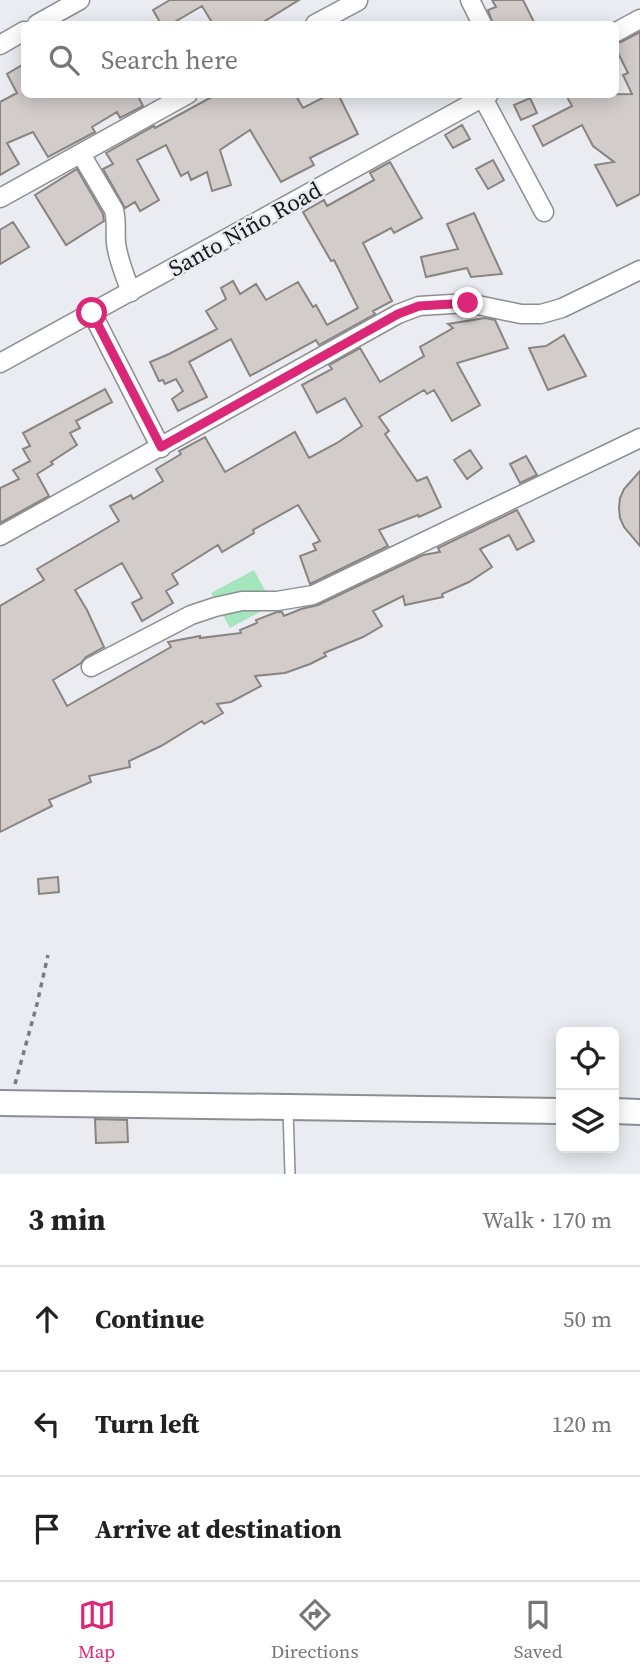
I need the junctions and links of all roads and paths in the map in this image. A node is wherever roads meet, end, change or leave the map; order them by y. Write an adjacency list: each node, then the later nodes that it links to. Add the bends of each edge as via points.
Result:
1 (80, 0): 5 (street)
2 (470, 0): 7 (street)
3 (358, 1): 6 (street)
4 (640, 19): 8 (street)
5 (42, 21)
6 (321, 21)
7 (480, 21)
8 (619, 30)
9 (21, 34): 10 (street)
10 (0, 45)
11 (181, 98): 14 (street)
12 (482, 98): 18 (street, Santo Niño Road)
13 (487, 98): 16 (street)
14 (81, 154): 15 (street); 18 (street, via 114,210 118,253)
15 (0, 198)
16 (544, 212)
17 (640, 270): 22 (street, via 541,314 468,303 419,306)
18 (131, 292): 19 (street, Santo Niño Road)
19 (92, 313): 20 (street, Santo Niño Road); 22 (street)
20 (0, 363)
21 (640, 439): 24 (street, via 313,595 242,601 191,615)
22 (161, 447): 23 (street)
23 (0, 537)
24 (91, 667)
25 (48, 955): 26 (path)
26 (5, 1103): 27 (street)
27 (288, 1107): 28 (street); 31 (lane)
28 (556, 1111)
29 (619, 1111): 30 (street)
30 (640, 1112)
31 (290, 1174)

